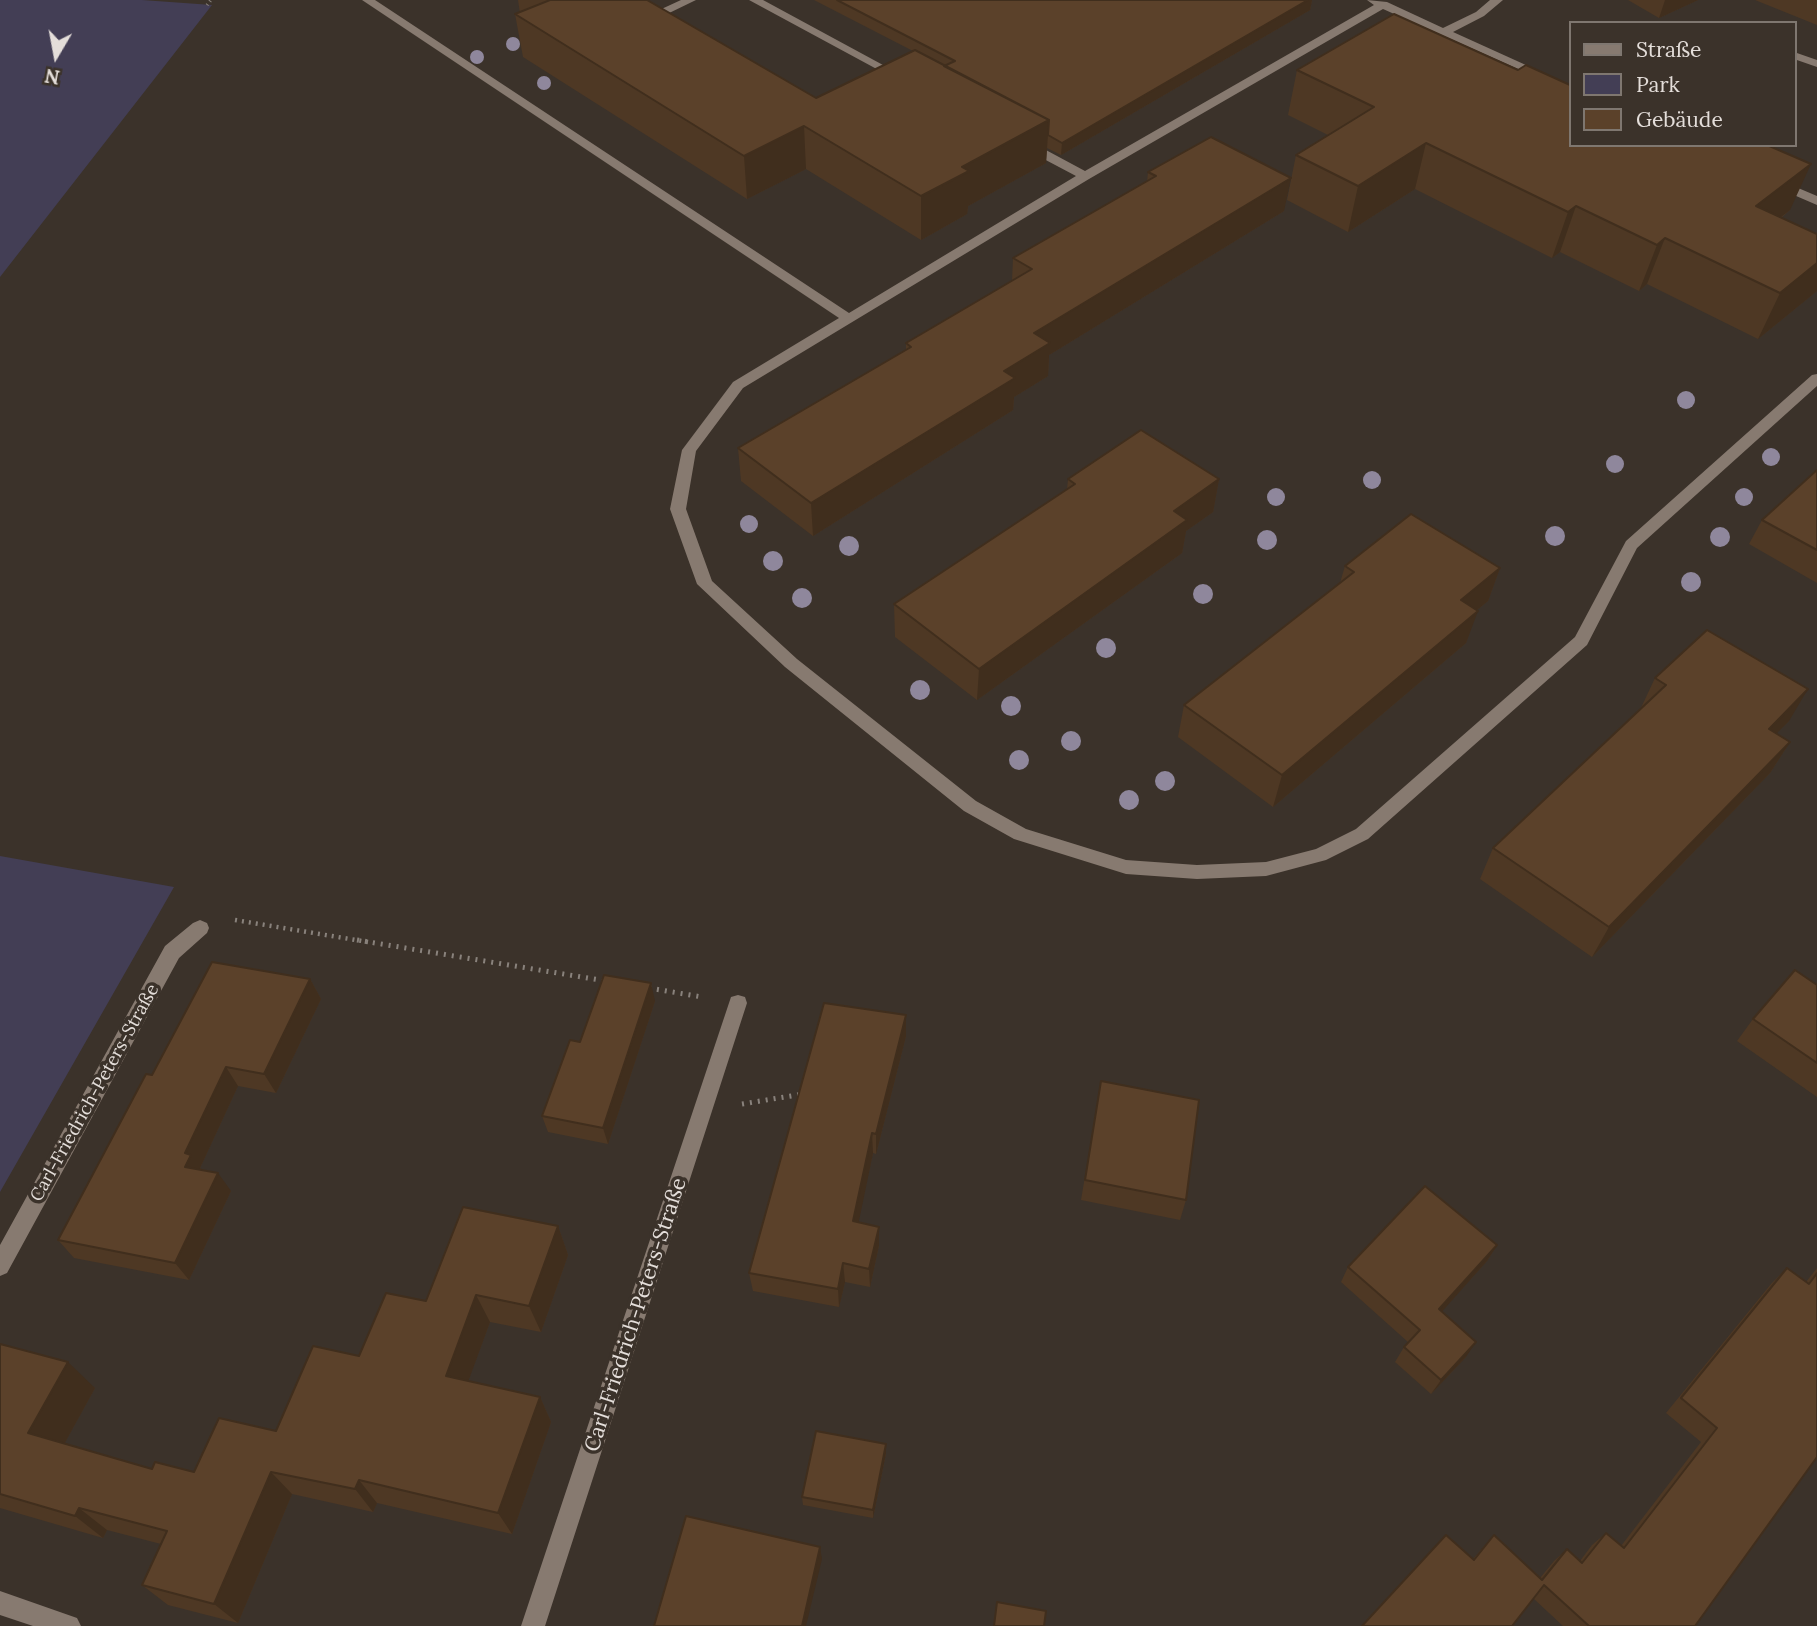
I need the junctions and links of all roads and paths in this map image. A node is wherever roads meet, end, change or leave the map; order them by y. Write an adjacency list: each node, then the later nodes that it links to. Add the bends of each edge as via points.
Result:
1 (211, 0): 7 (path)
2 (368, 0): 18 (street)
3 (691, 0): 8 (street, via 659,14 653,24)
4 (755, 0): 12 (street)
5 (1497, 0): 9 (street)
6 (1378, 2): 9 (street); 15 (street)
7 (207, 5)
8 (665, 31)
9 (1443, 32): 13 (street)
10 (1796, 56): 11 (street)
11 (1817, 64)
12 (904, 84)
13 (1568, 88)
14 (1013, 137): 15 (street)
15 (1085, 176): 18 (street)
16 (1768, 178): 17 (street)
17 (1817, 201)
18 (846, 317): 19 (street, via 738,385 689,450 678,509 705,584 790,663 970,806 1020,834 1066,850 1126,867 1185,872 1266,869 1320,855 1362,834 1581,642 1631,545)
19 (1817, 378)
20 (200, 928): 21 (path, via 231,919); 26 (street, Carl-Friedrich-Peters-Straße, via 172,952)
21 (615, 983)
22 (642, 987): 23 (path)
23 (738, 1003): 25 (street, Carl-Friedrich-Peters-Straße)
24 (807, 1093): 25 (path)
25 (703, 1111): 29 (street, Carl-Friedrich-Peters-Straße)
26 (0, 1266)
27 (0, 1603): 28 (street)
28 (69, 1626)
29 (533, 1626)

